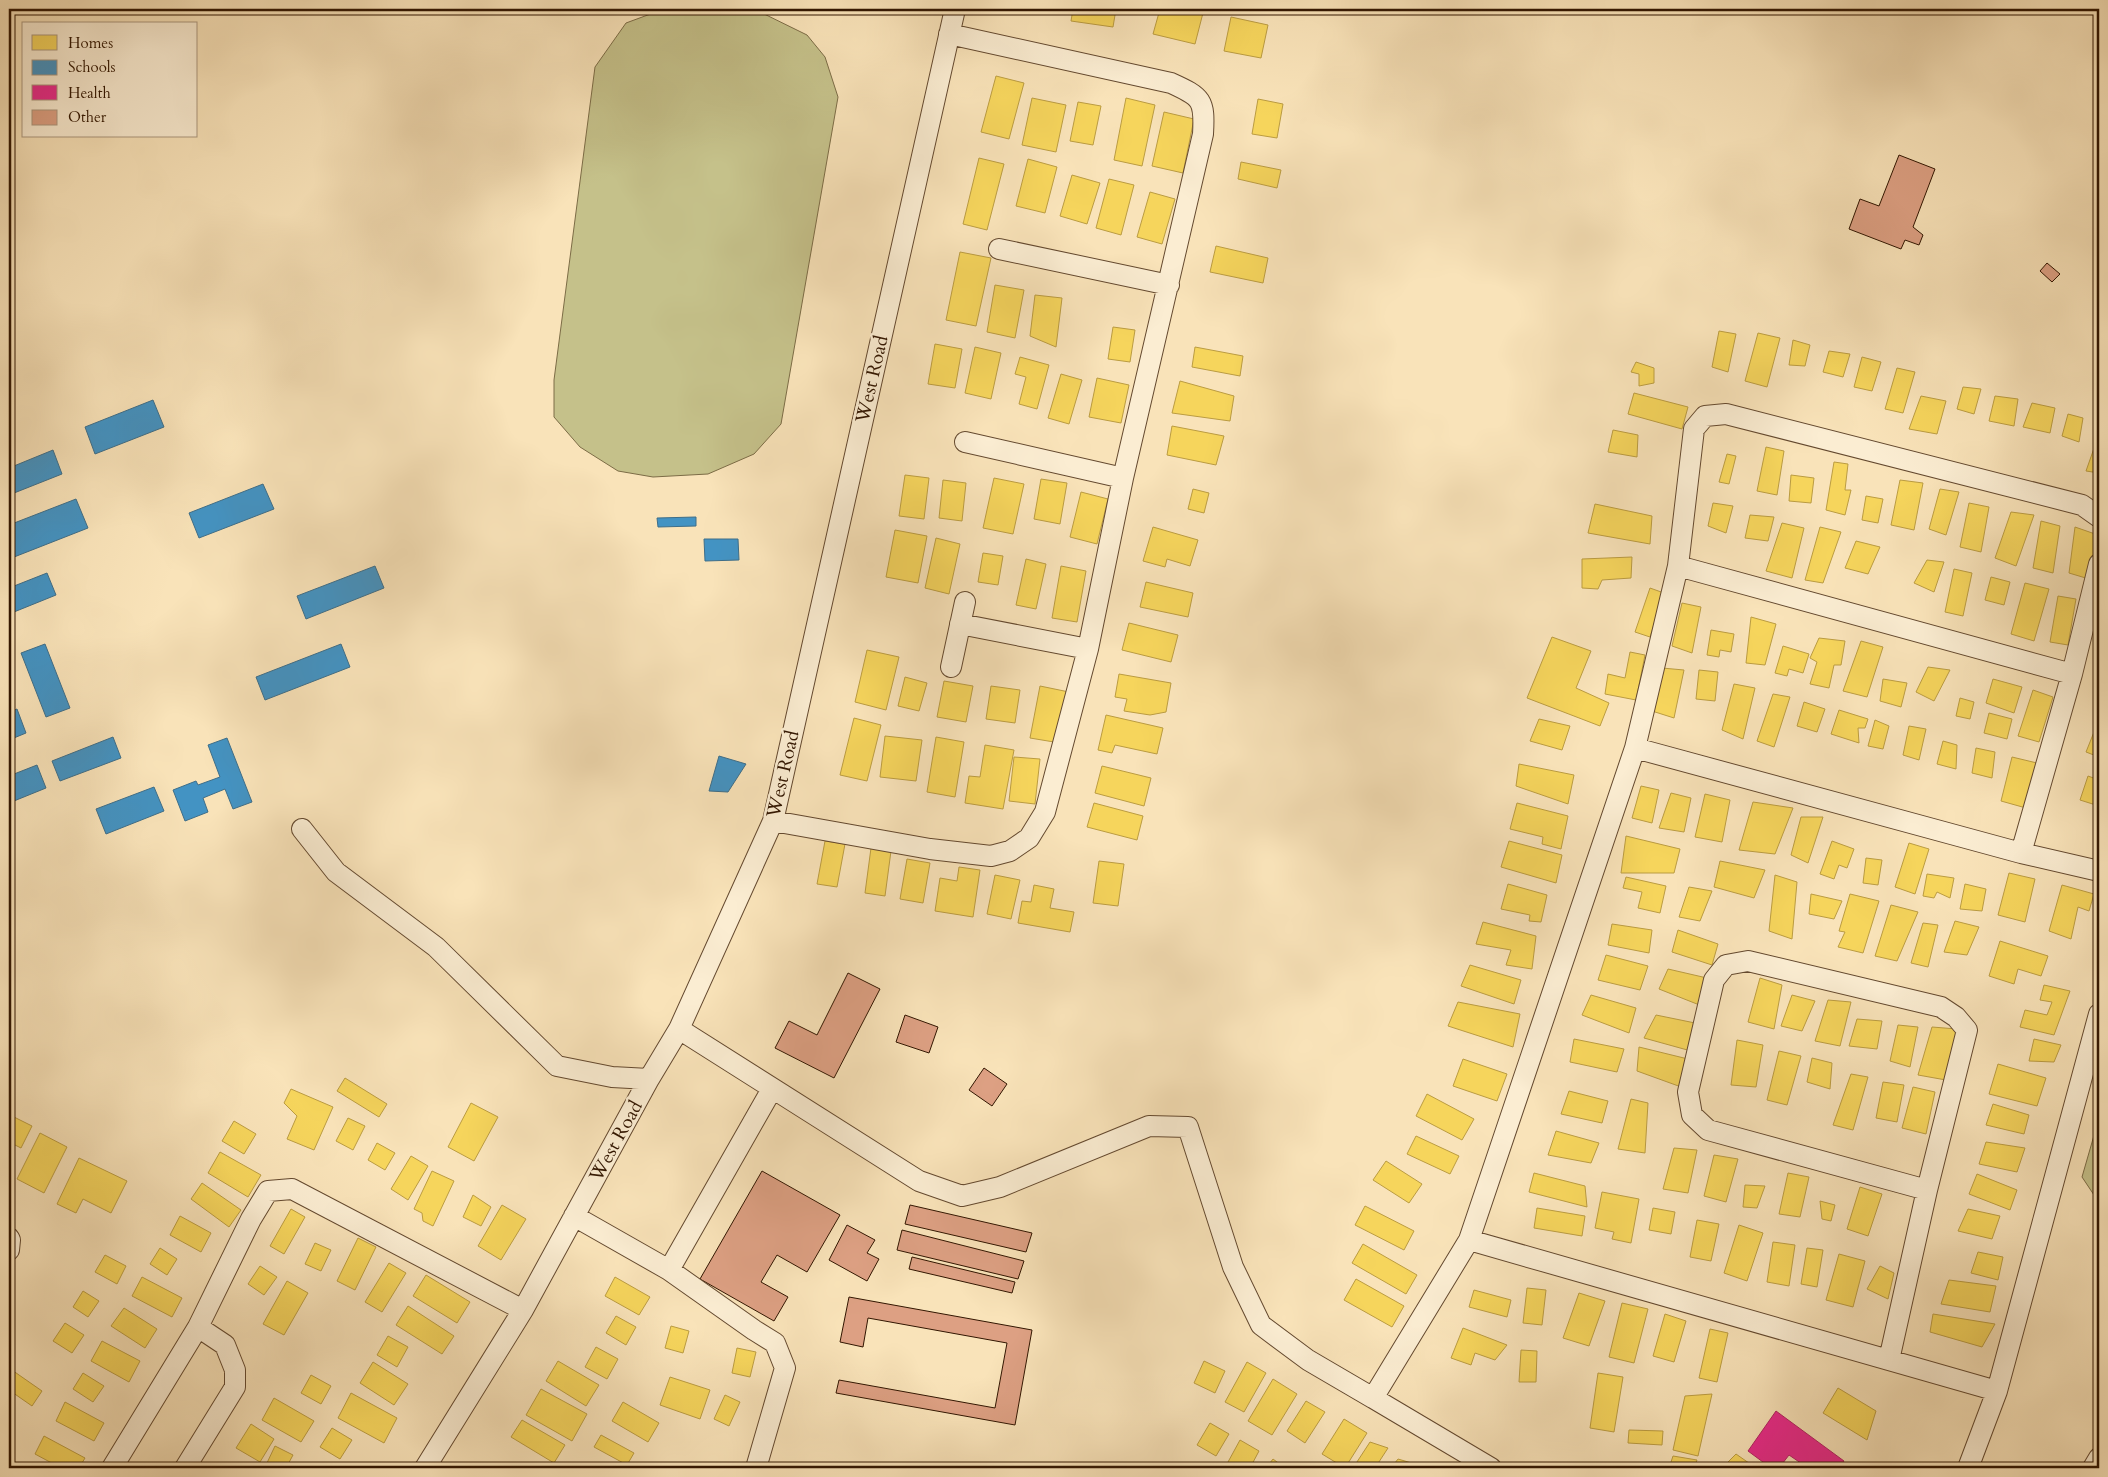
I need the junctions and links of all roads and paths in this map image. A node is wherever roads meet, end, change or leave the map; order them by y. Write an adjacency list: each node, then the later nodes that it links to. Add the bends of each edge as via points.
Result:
1 (955, 9): 2 (street, West Road)
2 (949, 34): 4 (street, via 1171,83 1200,99 1204,115 1203,134); 16 (street, West Road)
3 (999, 249): 4 (street)
4 (1169, 285): 6 (street)
5 (965, 442): 6 (street)
6 (1123, 478): 12 (street)
7 (2099, 518): 9 (street, via 2082,505 1718,414 1705,416 1694,429)
8 (2099, 564): 14 (street)
9 (1678, 566): 14 (street); 15 (street)
10 (965, 602): 11 (street)
11 (960, 624): 12 (street); 13 (street)
12 (1088, 649): 16 (street, via 1045,812 1029,838 1010,851 991,856 930,849)
13 (951, 667)
14 (2072, 674): 18 (street)
15 (1635, 748): 18 (street); 27 (street)
16 (773, 820): 21 (street, West Road)
17 (302, 829): 22 (street, via 336,872 436,947 557,1066 612,1077)
18 (2021, 853): 19 (street)
19 (2099, 871)
20 (2099, 1014): 33 (street)
21 (679, 1030): 22 (street, West Road); 23 (street)
22 (649, 1079): 25 (street, West Road)
23 (772, 1089): 29 (street); 34 (street, via 919,1182 962,1196 1000,1187 1149,1126 1188,1127 1233,1267 1262,1325 1308,1360)
24 (1927, 1190): 24 (street, via 1967,1030 1956,1017 1941,1007 1748,961 1726,965 1714,980 1688,1092 1692,1115 1708,1130); 32 (street)
25 (574, 1216): 29 (street); 30 (street, West Road)
26 (9, 1238): 28 (street)
27 (1469, 1240): 32 (street); 34 (street)
28 (9, 1250)
29 (669, 1270): 39 (street, via 775,1343 785,1368)
30 (523, 1310): 31 (street, via 292,1190 268,1191 250,1219); 38 (street, West Road)
31 (198, 1327): 36 (street); 37 (street, via 225,1345 235,1370 235,1387)
32 (1889, 1360): 33 (street)
33 (1997, 1391): 41 (street)
34 (1373, 1398): 40 (street)
35 (2099, 1458): 42 (street)
36 (112, 1468)
37 (186, 1468)
38 (425, 1468)
39 (756, 1468)
40 (1491, 1468)
41 (1968, 1468)
42 (2093, 1468)

